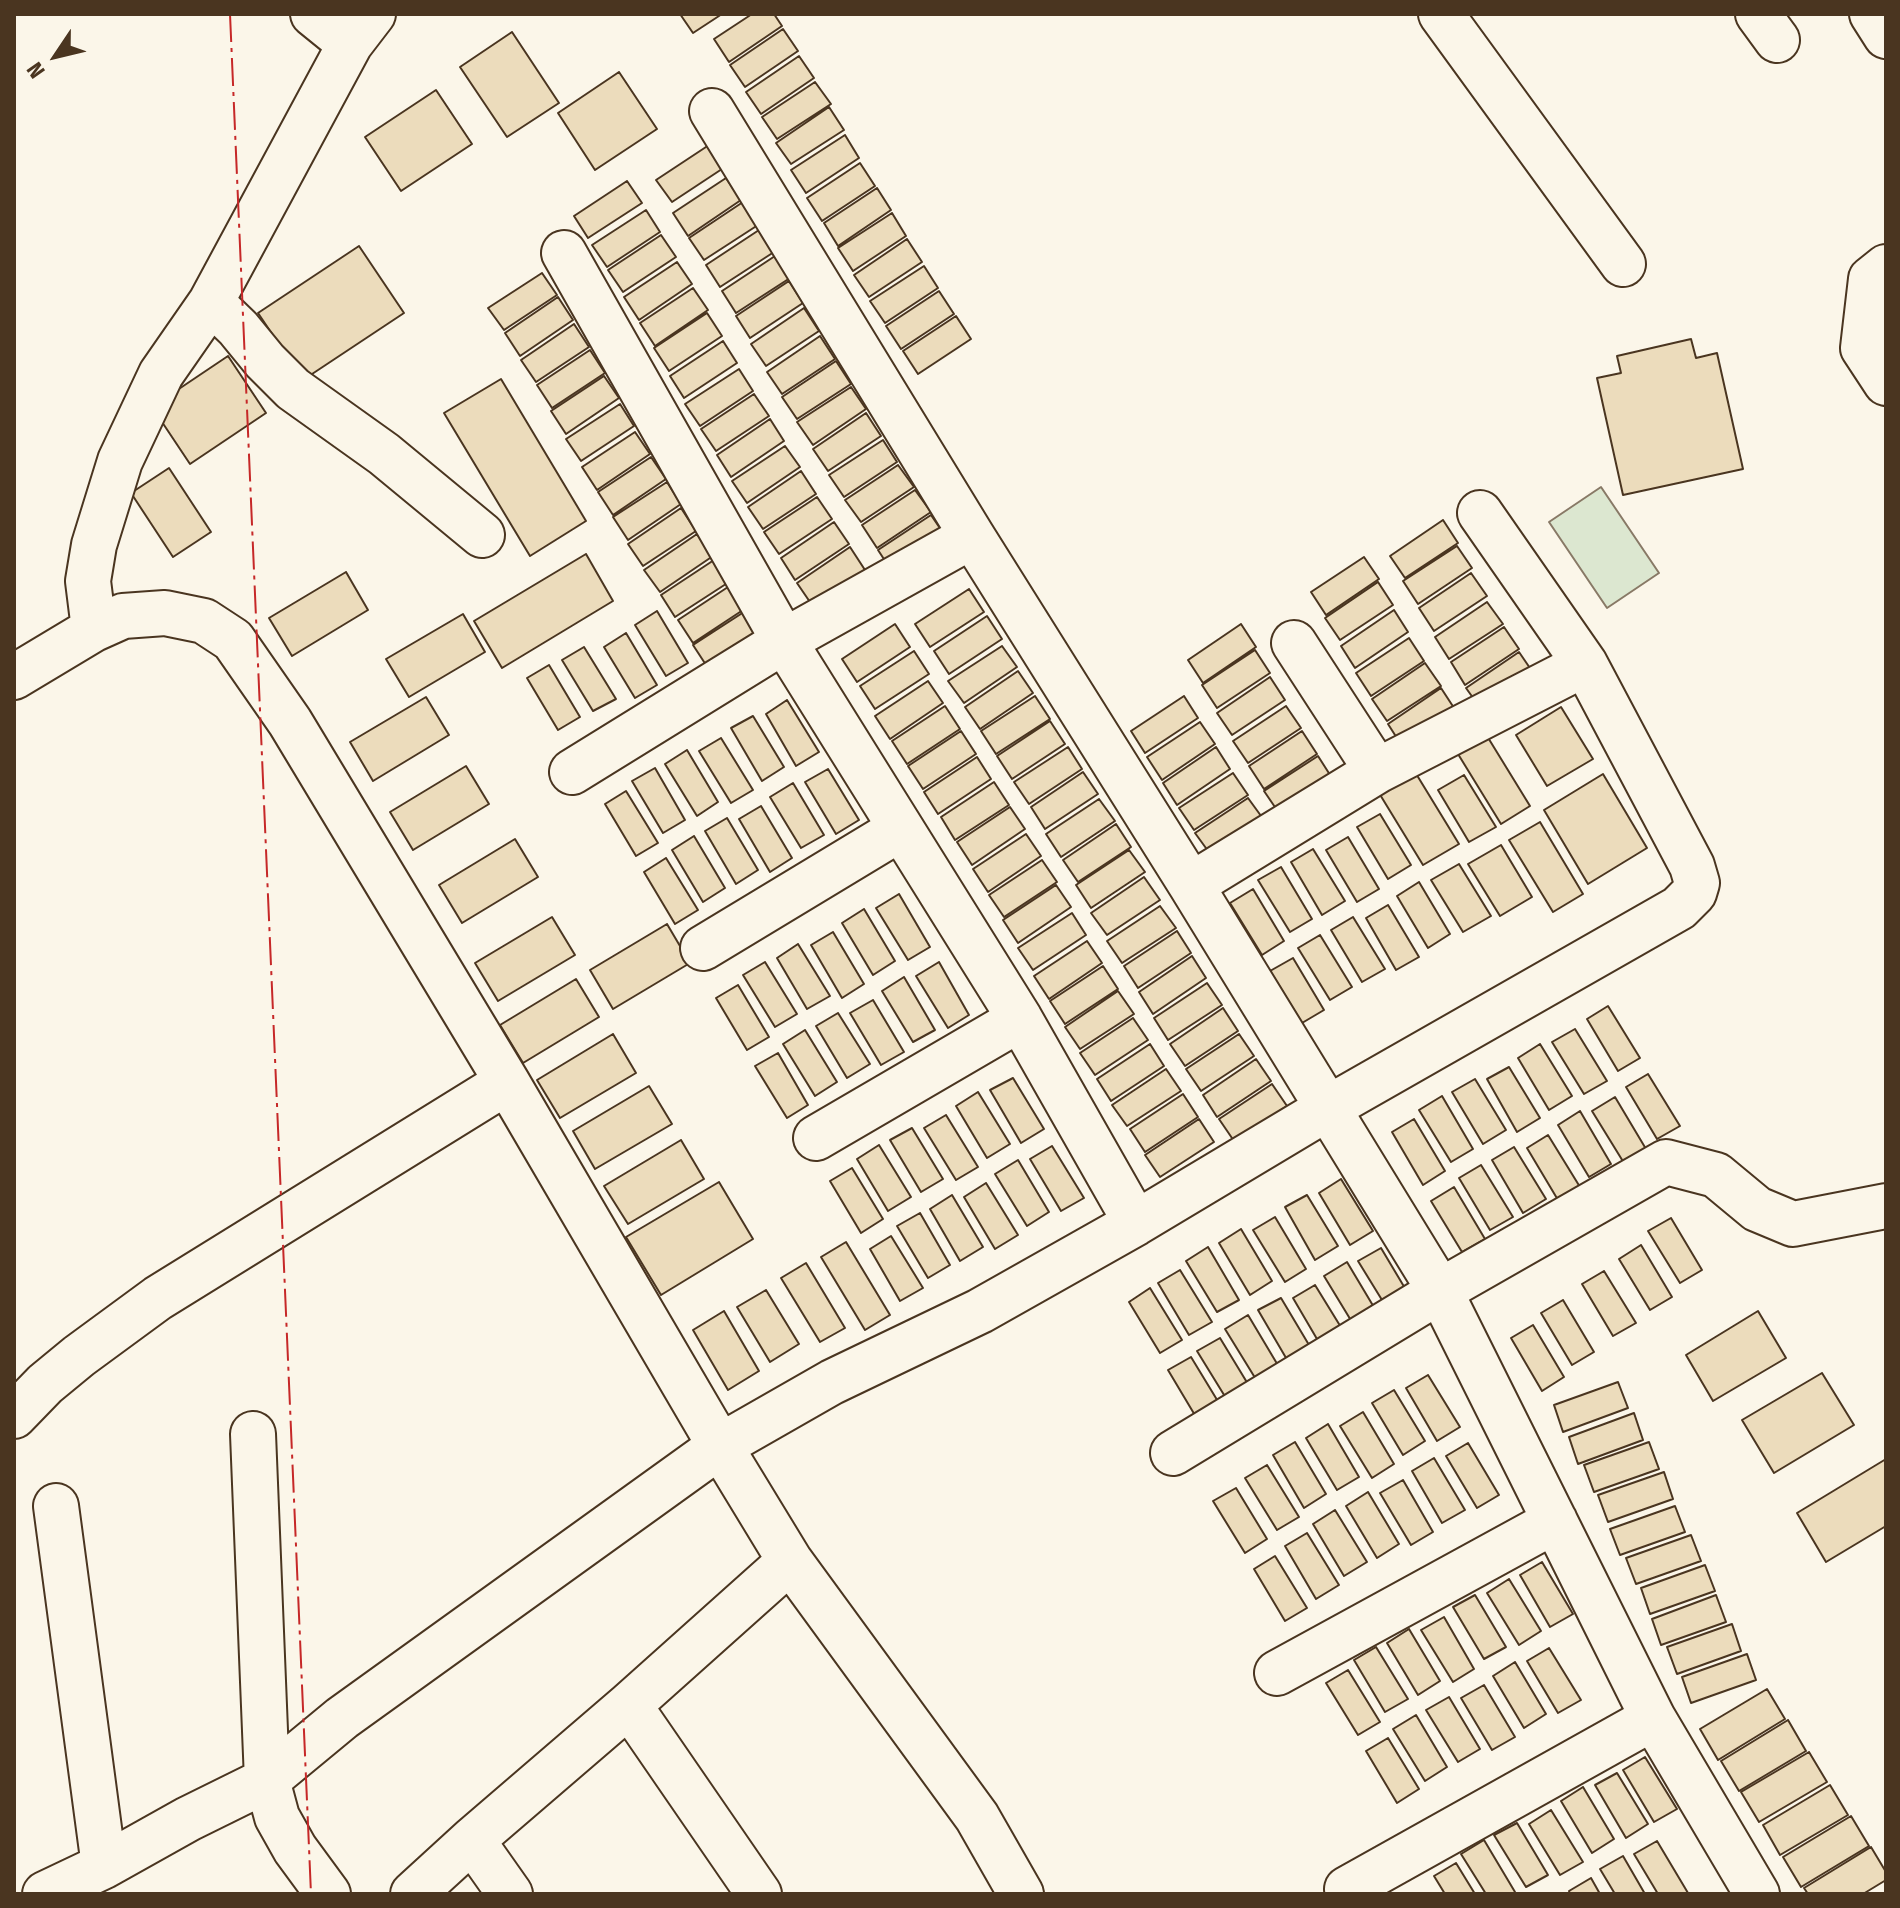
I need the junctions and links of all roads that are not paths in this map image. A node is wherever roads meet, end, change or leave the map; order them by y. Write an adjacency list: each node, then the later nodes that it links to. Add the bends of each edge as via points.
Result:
1 (313, 14): 4 (street)
2 (1441, 14): 8 (street)
3 (1872, 14): 5 (street)
4 (362, 29): 10 (street)
5 (1886, 36)
6 (712, 111): 14 (street)
7 (564, 253): 16 (street)
8 (1623, 264)
9 (1886, 267): 11 (street, via 1871,279 1863,348)
10 (211, 302): 13 (street, via 293,389 384,454); 15 (street, via 161,374 120,461 88,581)
11 (1886, 383)
12 (1480, 513): 18 (street)
13 (482, 535)
14 (972, 536): 16 (street); 23 (street)
15 (94, 629): 19 (street); 26 (street, via 123,616 165,613 204,621 233,640 290,722)
16 (784, 641): 21 (street); 22 (street)
17 (1294, 643): 20 (street)
18 (1585, 664): 20 (street); 27 (street, via 1692,866 1694,893 1679,908)
19 (14, 677)
20 (1377, 771): 23 (street)
21 (572, 772)
22 (900, 829): 24 (street); 25 (street)
23 (1191, 885): 27 (street)
24 (703, 948)
25 (1020, 1019): 28 (street); 30 (street)
26 (507, 1082): 32 (street, via 158,1298 56,1375); 34 (street)
27 (1328, 1108): 30 (street); 31 (street)
28 (816, 1138)
29 (1886, 1206): 31 (street, via 1793,1224 1757,1209 1716,1175 1666,1162)
30 (1136, 1223): 34 (street)
31 (1440, 1291): 35 (street); 37 (street)
32 (14, 1416)
33 (253, 1434): 42 (street)
34 (720, 1446): 38 (street); 42 (street, via 342,1718)
35 (1173, 1453)
36 (56, 1506): 44 (street)
37 (1555, 1521): 39 (street); 41 (street)
38 (790, 1561): 40 (street); 50 (street, via 977,1817)
39 (1277, 1673)
40 (629, 1705): 43 (street); 49 (street)
41 (1653, 1718): 45 (street); 51 (street)
42 (267, 1780): 44 (street); 46 (street, via 277,1817)
43 (472, 1840): 47 (street); 48 (street)
44 (73, 1884)
45 (1347, 1889)
46 (328, 1894)
47 (413, 1894)
48 (510, 1894)
49 (759, 1894)
50 (1021, 1894)
51 (1757, 1894)

